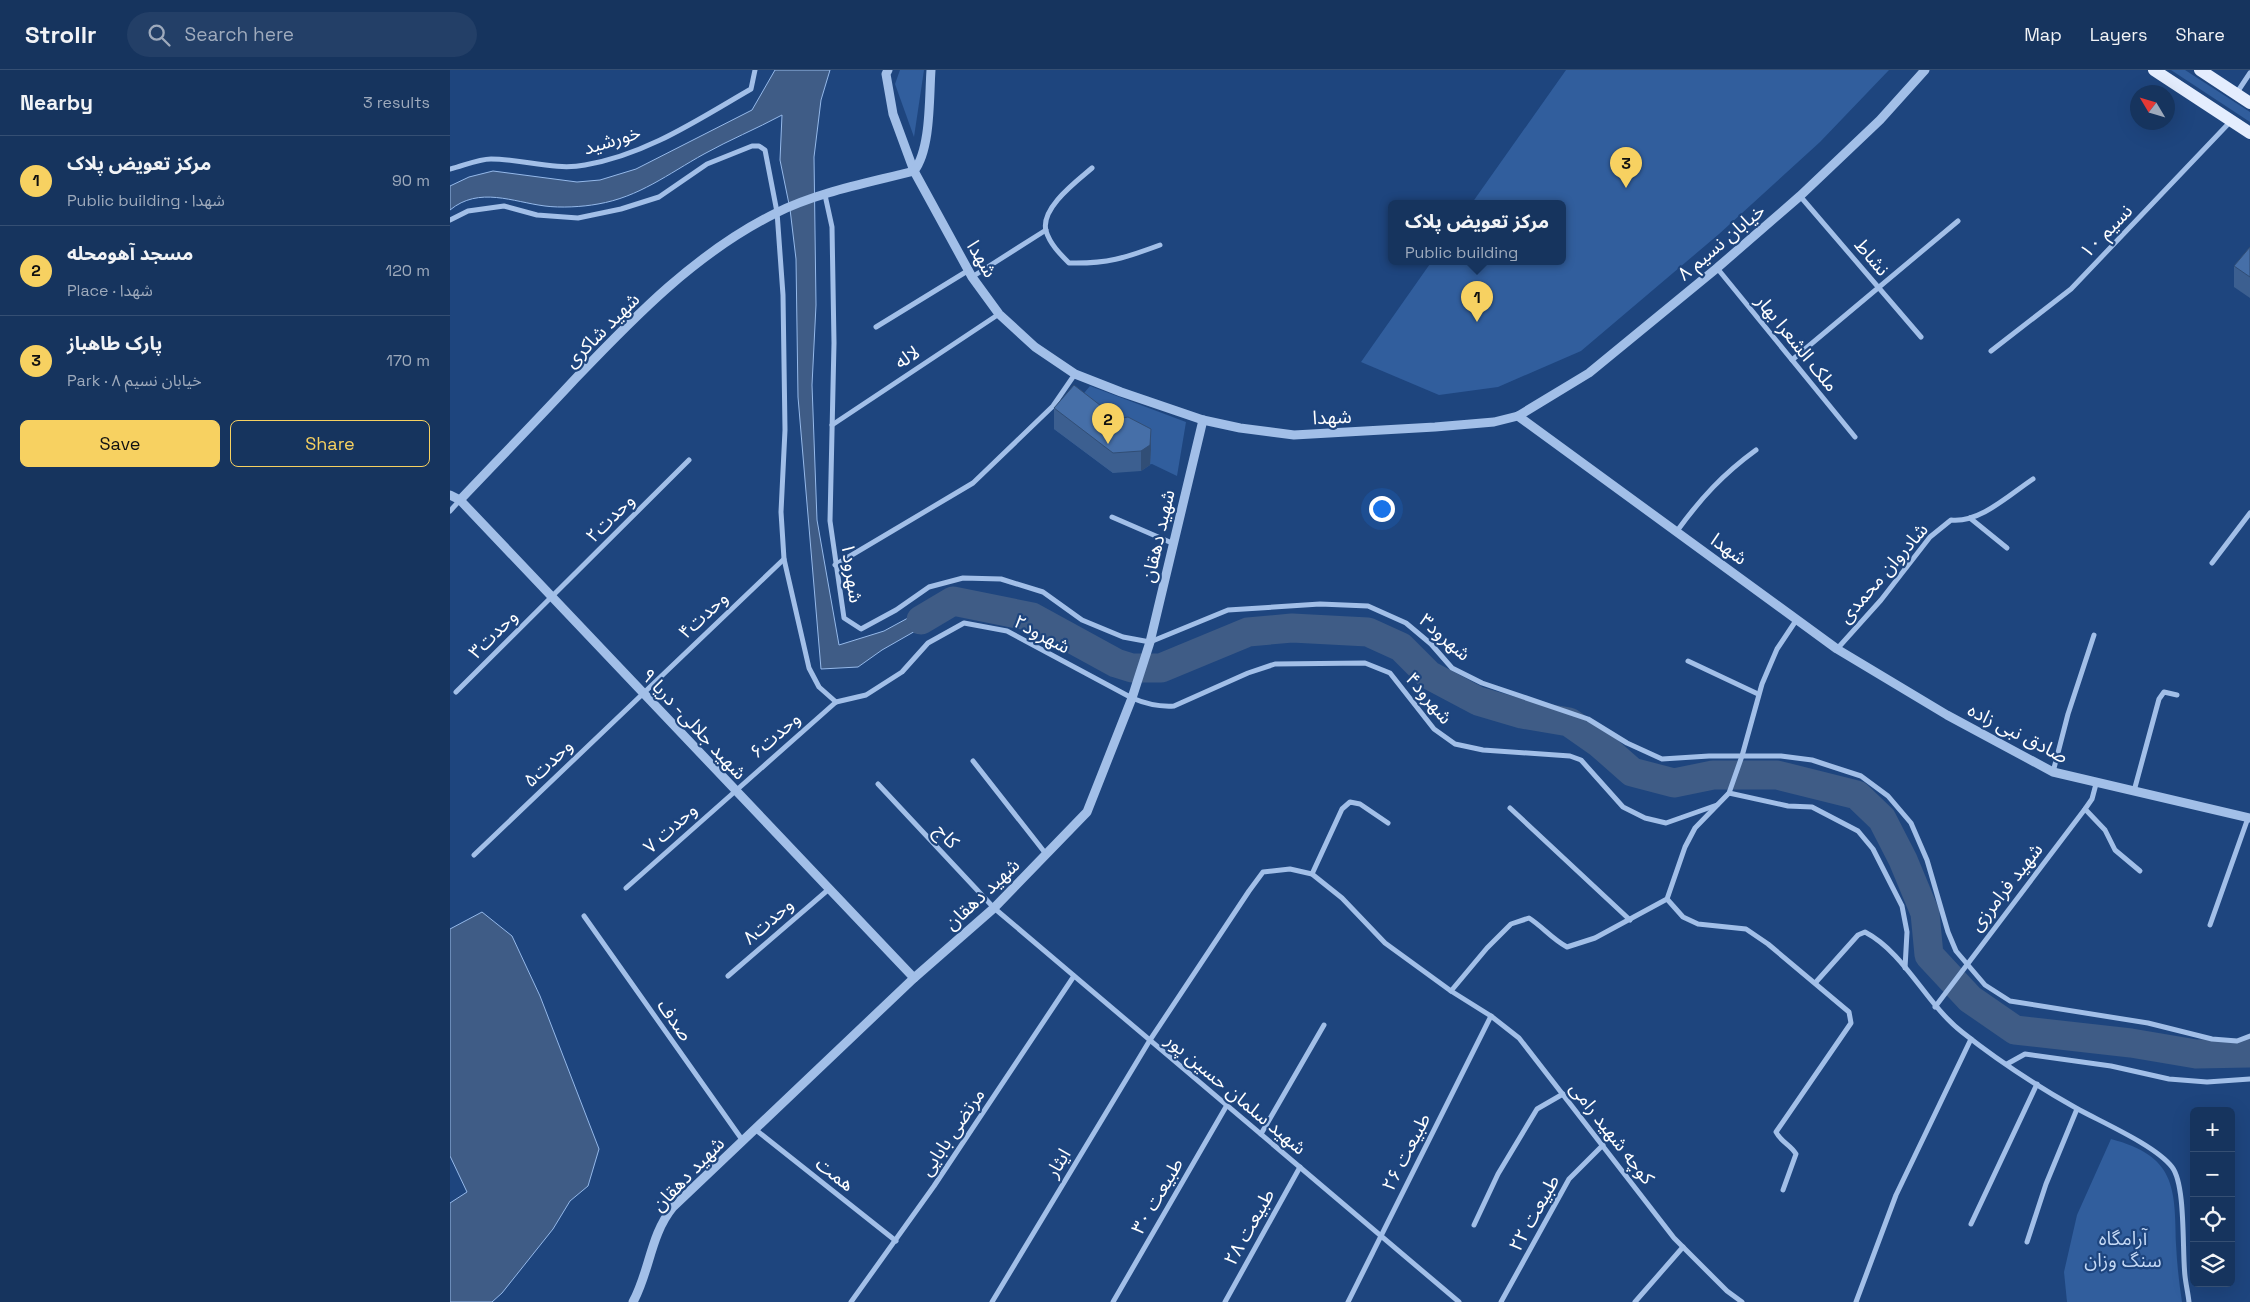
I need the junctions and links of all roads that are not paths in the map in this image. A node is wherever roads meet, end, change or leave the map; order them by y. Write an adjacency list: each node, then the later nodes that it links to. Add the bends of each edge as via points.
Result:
1 (755, 70): 13 (street, خورشید, via 751,89 657,142 621,156 584,166 488,159)
2 (888, 70): 14 (street, شهدا, via 893,114)
3 (931, 70): 14 (street, via 921,162)
4 (1925, 70): 16 (street, خیابان نسیم ۸, via 1880,120)
5 (2154, 70): 10 (main road)
6 (2200, 70): 8 (main road)
7 (2250, 73): 8 (street)
8 (2236, 94): 9 (main road)
9 (2250, 103)
10 (2232, 121): 11 (main road); 28 (street, نسیم ۱۰, via 2071,289)
11 (2250, 133)
12 (1092, 168): 20 (street, via 1048,212)
13 (450, 170)
14 (914, 171): 15 (street, شهید شاکری); 23 (street, شهدا)
15 (828, 194): 17 (street, شهید شاکری); 33 (street, شهرود۱, via 832,227)
16 (1800, 196): 22 (street, خیابان نسیم ۸); 24 (street, نشاط)
17 (777, 212): 18 (street, via 767,155 759,146 752,146 708,164 658,196 621,209 578,218 537,215 504,206 468,211); 39 (street, شهید شاکری, via 688,270 636,316); 47 (street, via 783,304 785,430 781,512)
18 (450, 220)
19 (1958, 221): 24 (street)
20 (1046, 230): 21 (street, via 1054,247 1069,263 1116,261); 23 (street)
21 (1160, 245)
22 (1717, 268): 29 (street, ملک الشعرا بهار); 31 (street, خیابان نسیم ۸, via 1589,373)
23 (971, 273): 25 (street, شهدا); 26 (street)
24 (1878, 288): 27 (street, نشاط); 29 (street)
25 (999, 314): 30 (street, شهدا, via 1035,347); 33 (street, لاله)
26 (876, 326)
27 (1921, 337)
28 (1991, 351)
29 (1792, 360): 34 (street, ملک الشعرا بهار)
30 (1076, 374): 32 (street, شهدا); 49 (street, via 1053,406 973,483)
31 (1518, 416): 32 (street, شهدا, via 1494,422 1294,435); 44 (street, شهدا)
32 (1203, 420): 45 (street, شهید دهقان)
33 (832, 425): 49 (street, شهرود۱, via 830,521)
34 (1855, 437)
35 (1756, 450): 44 (street, via 1726,472)
36 (689, 460): 50 (street, وحدت۲)
37 (2033, 479): 43 (street, شادروان محمدی)
38 (450, 495): 39 (street, شهید جلالی- دریا ۹)
39 (460, 500): 40 (street); 50 (street, شهید جلالی- دریا ۹)
40 (450, 511)
41 (2250, 513): 48 (street)
42 (1112, 517): 45 (street)
43 (1970, 518): 46 (street); 54 (street, شادروان محمدی, via 1951,520 1930,537 1881,600)
44 (1677, 531): 51 (street, شهدا)
45 (1172, 543): 53 (street, شهید دهقان)
46 (2007, 548)
47 (784, 559): 57 (street, وحدت۴); 61 (street, via 808,668 818,687)
48 (2212, 563)
49 (835, 565): 53 (street, شهرود۱, via 844,618 862,629 929,587 963,578 1001,579 1042,592 1082,620 1123,637)
50 (551, 597): 56 (street, وحدت۳); 57 (street, شهید جلالی- دریا ۹)
51 (1797, 619): 54 (street, صادق نبی زاده); 58 (street, via 1777,650)
52 (2094, 635): 64 (street)
53 (1150, 642): 60 (street, شهید دهقان); 62 (street, شهرود۳, via 1228,610 1320,604 1368,606 1406,623 1452,668 1482,683 1588,719 1662,759)
54 (1837, 649): 64 (street, صادق نبی زاده, via 1946,715)
55 (1688, 661): 58 (street)
56 (456, 692)
57 (642, 693): 67 (street, شهید جلالی- دریا ۹); 76 (street, وحدت۵)
58 (1758, 694): 62 (street)
59 (2177, 695): 68 (street, via 2164,692 2159,699)
60 (1132, 698): 61 (street, شهرود۲, via 1008,631 964,623 928,643 902,672 866,695); 70 (street, شهرود۴, via 1148,704 1174,706 1275,664 1365,663 1390,673 1434,729 1455,744 1483,750 1576,758 1623,807 1655,821 1666,823); 75 (street, شهید دهقان, via 1088,812)
61 (836, 702): 67 (street, وحدت۶)
62 (1742, 756): 69 (street); 86 (street, شهرود۳, via 1781,756 1838,767 1861,776 1888,796 1910,823 1927,860 1948,932)
63 (973, 761): 75 (street)
64 (2053, 772): 66 (street, صادق نبی زاده)
65 (878, 784): 82 (street, کاج)
66 (2096, 784): 68 (street, صادق نبی زاده); 72 (street, شهید فرامرزی)
67 (734, 790): 79 (street, وحدت ۷); 80 (street, شهید جلالی- دریا ۹)
68 (2134, 791): 73 (street, صادق نبی زاده)
69 (1729, 793): 70 (street); 87 (street, via 1812,808 1858,831 1873,849 1902,906 1907,932)
70 (1717, 805): 81 (street, via 1695,828)
71 (1510, 808): 84 (street)
72 (2085, 809): 77 (street, via 2105,830 2115,850); 86 (street, شهید فرامرزی)
73 (2249, 818): 85 (street)
74 (1388, 823): 78 (street, via 1360,804 1350,802 1342,809)
75 (1046, 854): 82 (street, شهید دهقان)
76 (474, 855)
77 (2140, 870)
78 (1312, 874): 92 (street, کوچه شهید رامی, via 1342,898 1385,943); 98 (street, ایثار, via 1290,868 1263,872)
79 (626, 888)
80 (829, 889): 88 (street, وحدت۸); 90 (street, شهید جلالی- دریا ۹)
81 (1667, 899): 84 (street); 91 (street, via 1683,918 1698,924 1746,929)
82 (994, 908): 89 (street, شهید سلمان حسین پور); 90 (street, شهید دهقان)
83 (584, 916): 107 (street, صدف)
84 (1630, 920): 92 (street, via 1595,938 1567,947 1554,941 1543,927 1529,918 1512,924)
85 (2210, 925)
86 (1966, 965): 93 (street, شهید فرامرزی); 96 (street, شهرود۳, via 1985,985 2010,1001 2140,1022 2212,1039 2237,1041)
87 (1905, 968): 91 (street, via 1865,932 1858,935); 93 (street)
88 (728, 976)
89 (1074, 976): 98 (street, شهید سلمان حسین پور); 114 (street, مرتضی بابایی)
90 (914, 978): 105 (street, شهید دهقان)
91 (1816, 982): 110 (street, via 1850,1012 1851,1023 1776,1132 1796,1154)
92 (1451, 991): 94 (street, کوچه شهید رامی)
93 (1935, 1007): 97 (street)
94 (1491, 1016): 102 (street, کوچه شهید رامی, via 1519,1038); 113 (street, طبیعت ۲۶)
95 (1324, 1025): 106 (street)
96 (2250, 1036)
97 (1971, 1039): 99 (street); 127 (street, via 1896,1195)
98 (1150, 1040): 103 (street, شهید سلمان حسین پور); 119 (street, ایثار)
99 (2007, 1064): 100 (street, via 2025,1054 2111,1066 2169,1080); 101 (street)
100 (2250, 1079)
101 (2037, 1084): 104 (street); 111 (street)
102 (1563, 1094): 108 (street, کوچه شهید رامی); 112 (street, via 1536,1109 1498,1174)
103 (1227, 1105): 106 (street, شهید سلمان حسین پور); 120 (street, طبیعت ۳۰)
104 (2077, 1109): 115 (street, via 2037,1208); 128 (street, via 2147,1147 2173,1169 2180,1193)
105 (756, 1130): 107 (street, شهید دهقان); 114 (street, همت)
106 (1261, 1134): 109 (street, شهید سلمان حسین پور)
107 (743, 1141): 117 (street, شهید دهقان, via 665,1216 644,1280)
108 (1602, 1145): 116 (street, کوچه شهید رامی); 124 (street, طبیعت ۲۲, via 1569,1179)
109 (1300, 1167): 113 (street, شهید سلمان حسین پور); 121 (street, طبیعت ۲۸)
110 (1783, 1190)
111 (1970, 1224)
112 (1474, 1225)
113 (1381, 1236): 122 (street, طبیعت ۲۶); 123 (street, شهید سلمان حسین پور)
114 (896, 1241): 118 (street, مرتضی بابایی)
115 (2027, 1242)
116 (1682, 1247): 125 (street); 126 (street, کوچه شهید رامی)
117 (633, 1302)
118 (851, 1302)
119 (992, 1302)
120 (1113, 1302)
121 (1225, 1302)
122 (1348, 1302)
123 (1459, 1302)
124 (1502, 1302)
125 (1635, 1302)
126 (1742, 1302)
127 (1856, 1302)
128 (2189, 1302)

